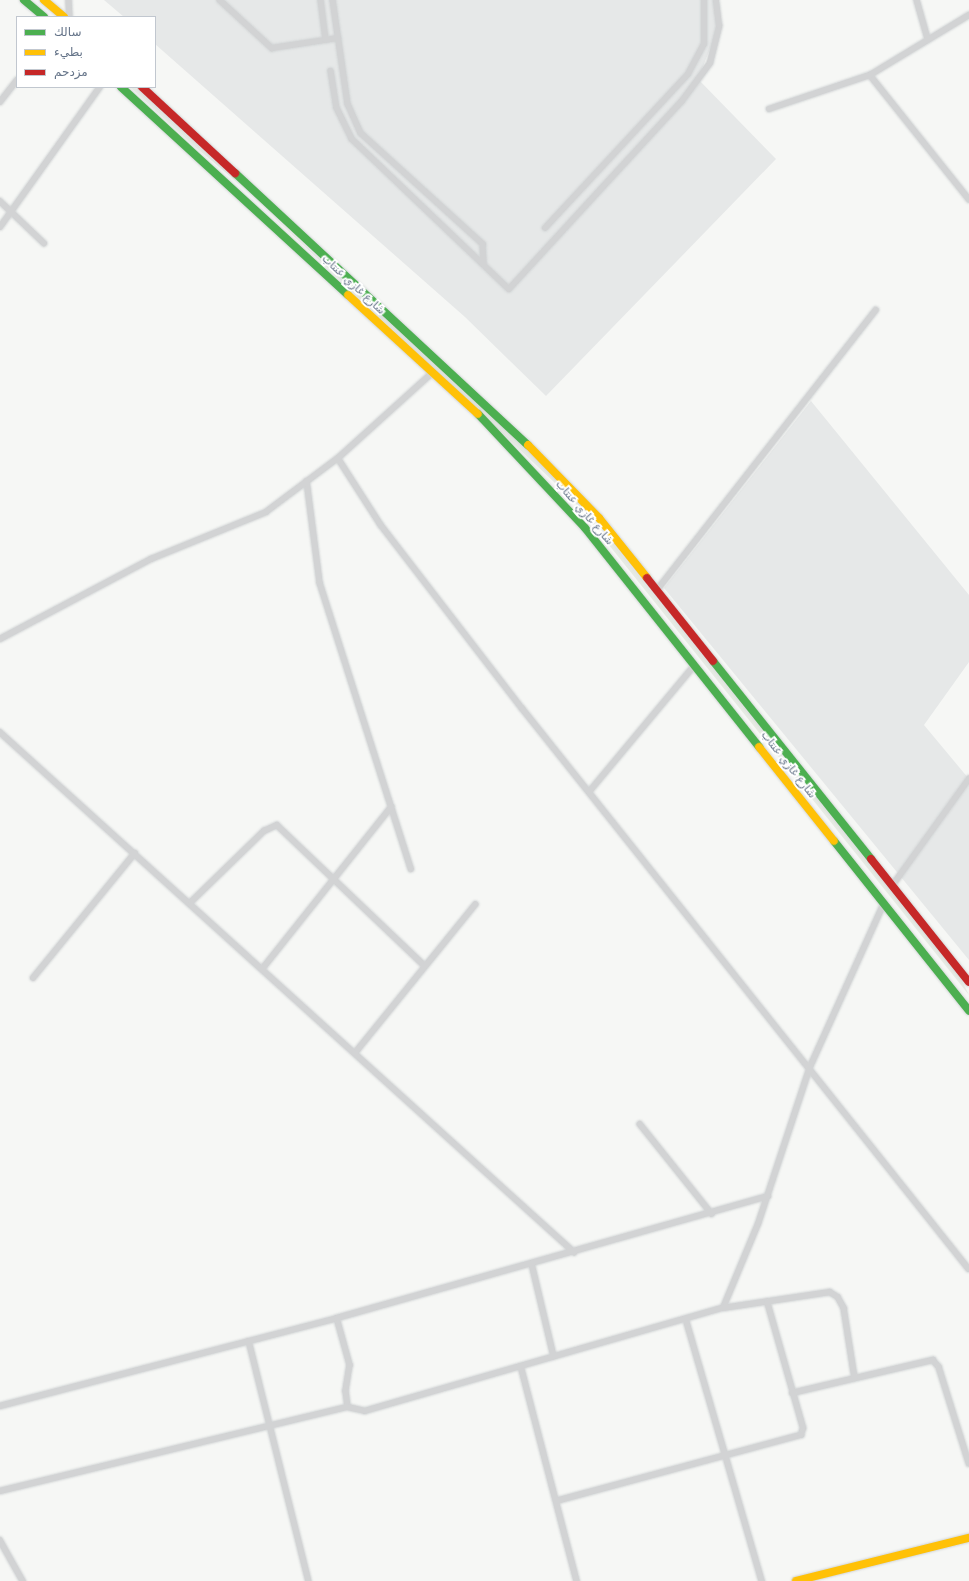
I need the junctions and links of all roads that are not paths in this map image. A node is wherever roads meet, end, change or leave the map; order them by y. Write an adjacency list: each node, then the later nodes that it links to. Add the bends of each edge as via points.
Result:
1 (24, 0): 11 (main road)
2 (44, 0): 12 (main road)
3 (69, 0): 13 (street)
4 (220, 0): 16 (street, via 272,48)
5 (321, 0): 16 (street)
6 (333, 0): 14 (street)
7 (704, 0): 31 (street, via 704,44 688,74)
8 (716, 0): 33 (street, via 717,45 710,63 682,101 509,289)
9 (917, 0): 15 (street)
10 (969, 15): 15 (street)
11 (43, 16)
12 (63, 16)
13 (70, 16)
14 (338, 38): 16 (street); 33 (street, via 348,104 361,133 483,244)
15 (928, 39): 18 (street)
16 (326, 40)
17 (331, 71): 33 (street, via 337,108 352,139)
18 (870, 75): 24 (street); 26 (street)
19 (16, 81): 23 (street)
20 (99, 88): 29 (street)
21 (122, 88): 28 (main road, شارع غازي عنتاب)
22 (143, 88): 25 (main road)
23 (0, 102)
24 (769, 108)
25 (257, 193): 28 (main road); 38 (main road, via 512,428 599,518)
26 (969, 199)
27 (0, 201): 29 (street)
28 (248, 203): 35 (main road, شارع غازي عنتاب)
29 (12, 211): 30 (street); 32 (street)
30 (0, 227)
31 (545, 228)
32 (44, 243)
33 (484, 264)
34 (876, 310): 38 (street)
35 (432, 373): 36 (street); 40 (main road, شارع غازي عنتاب, via 490,425 585,528)
36 (338, 458): 37 (street); 43 (street, via 381,525)
37 (307, 481): 39 (street, via 266,512 152,559); 44 (street, via 320,583)
38 (657, 590): 48 (main road)
39 (0, 639)
40 (695, 665): 43 (street); 50 (main road, شارع غازي عنتاب)
41 (0, 732): 45 (street)
42 (969, 779): 48 (street)
43 (589, 792): 58 (street)
44 (392, 807): 46 (street); 47 (street)
45 (135, 852): 49 (street); 54 (street)
46 (411, 869)
47 (335, 878): 49 (street, via 285,829 271,826); 52 (street); 53 (street)
48 (892, 886): 55 (main road)
49 (191, 902): 53 (street)
50 (884, 903): 56 (main road, شارع غازي عنتاب); 58 (street)
51 (475, 905): 52 (street)
52 (425, 966): 57 (street)
53 (263, 968): 57 (street)
54 (33, 978)
55 (969, 982)
56 (969, 1011)
57 (356, 1053): 62 (street)
58 (810, 1067): 60 (street); 64 (street)
59 (640, 1124): 61 (street)
60 (768, 1196): 61 (street); 66 (street)
61 (712, 1214): 62 (street)
62 (574, 1252): 63 (street)
63 (532, 1264): 67 (street); 70 (street)
64 (969, 1269)
65 (767, 1302): 66 (street); 72 (street, via 830,1292 838,1296 844,1308); 73 (street)
66 (723, 1308): 68 (street)
67 (337, 1318): 69 (street); 75 (street, via 350,1365 346,1391)
68 (686, 1319): 70 (street); 77 (street)
69 (249, 1341): 74 (street); 76 (street)
70 (554, 1356): 71 (street)
71 (521, 1366): 75 (street, via 365,1411); 80 (street)
72 (855, 1378): 73 (street); 78 (street, via 929,1360 937,1362)
73 (792, 1393): 77 (street, via 803,1428 801,1435)
74 (0, 1406)
75 (348, 1407): 76 (street)
76 (269, 1424): 79 (street); 84 (street)
77 (726, 1458): 80 (street); 86 (street)
78 (969, 1463)
79 (0, 1491)
80 (556, 1501): 85 (street)
81 (969, 1538): 87 (main road)
82 (0, 1540): 83 (street)
83 (23, 1581)
84 (309, 1581)
85 (577, 1581)
86 (762, 1581)
87 (796, 1581)

